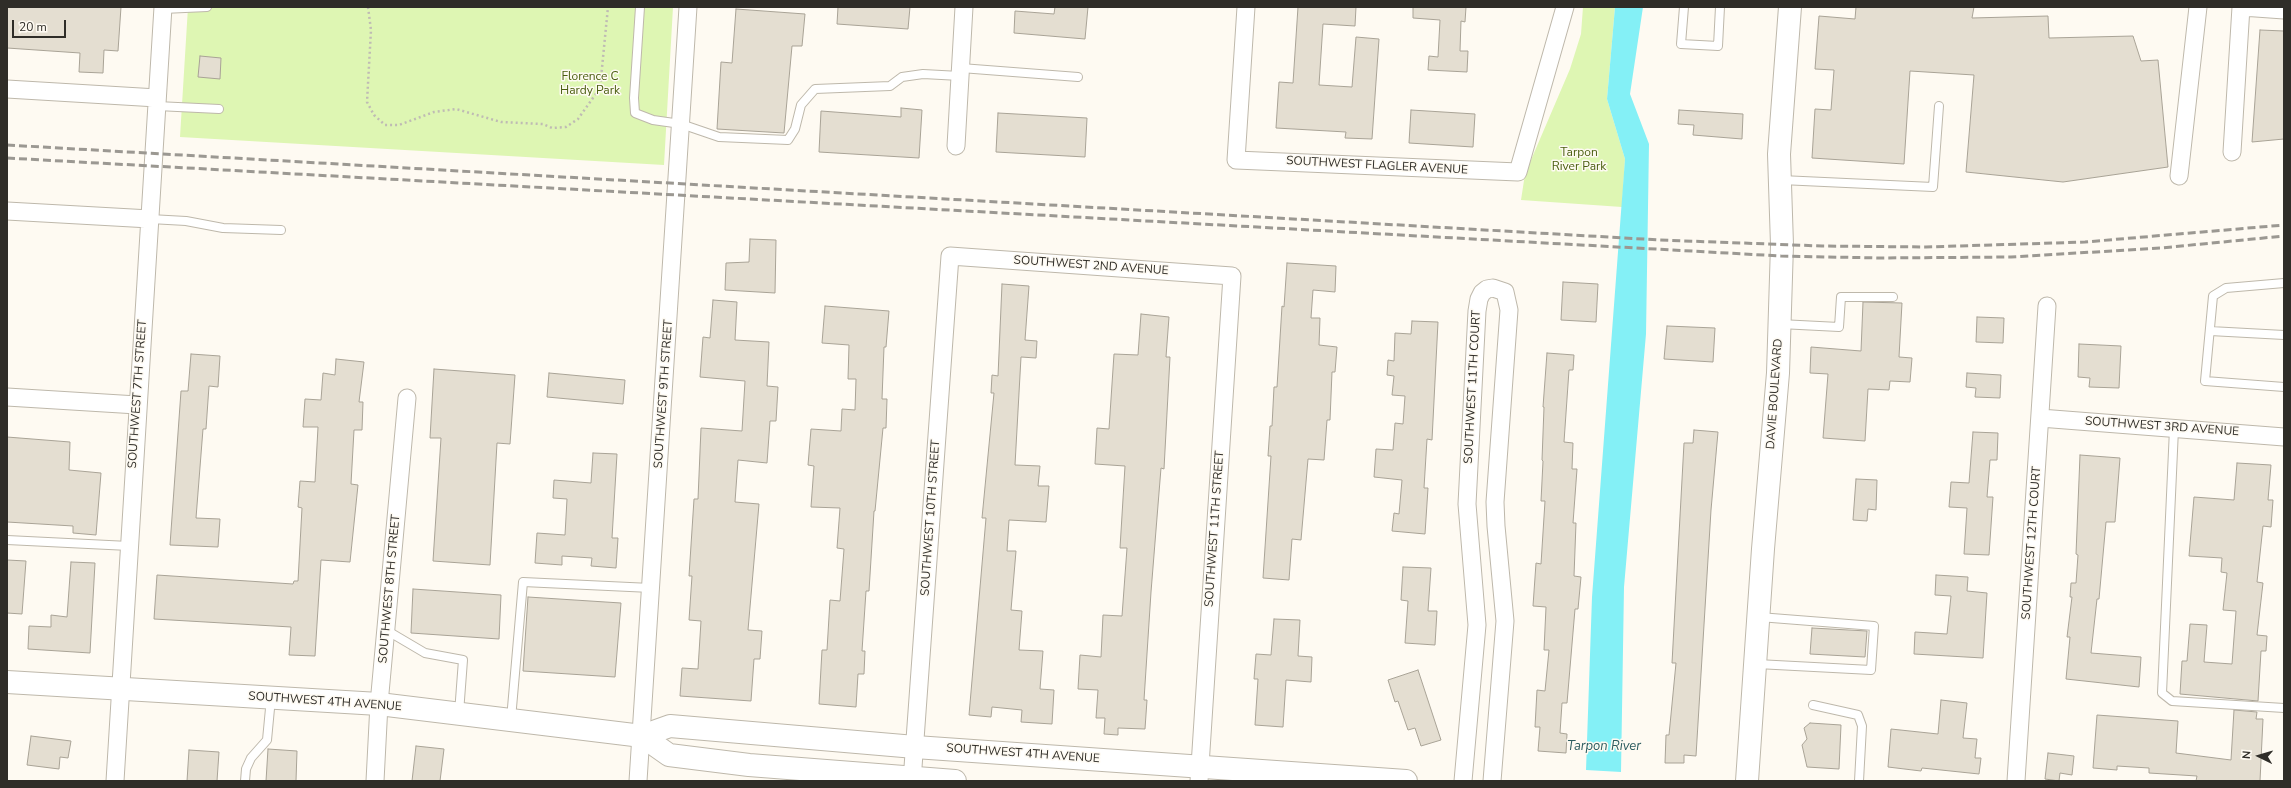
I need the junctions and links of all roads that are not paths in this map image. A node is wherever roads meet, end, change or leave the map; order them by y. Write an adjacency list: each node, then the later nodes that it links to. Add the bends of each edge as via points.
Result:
1 (207, 7): 12 (lane)
2 (640, 7): 20 (lane, via 635,113 653,120)
3 (688, 7): 20 (street, SOUTHWEST 9TH STREET)
4 (964, 7): 14 (street)
5 (1246, 7): 6 (street, SOUTHWEST FLAGLER AVENUE, via 1236,160 1518,172)
6 (1565, 7)
7 (1684, 7): 8 (lane, via 1681,44 1718,46)
8 (1720, 7)
9 (1790, 7): 24 (main road, DAVIE BOULEVARD, via 1779,154)
10 (2198, 7): 23 (street)
11 (2242, 7): 13 (street); 22 (street)
12 (163, 8): 17 (street, SOUTHWEST 7TH STREET)
13 (2284, 10)
14 (961, 72): 15 (lane); 20 (lane, via 902,77 890,86 815,89 801,105 795,129 788,140 719,137); 21 (street)
15 (1078, 77)
16 (7, 89): 17 (street)
17 (157, 102): 19 (lane); 26 (street, SOUTHWEST 7TH STREET)
18 (1939, 106): 24 (lane, via 1933,187)
19 (219, 109)
20 (681, 124): 45 (street, SOUTHWEST 9TH STREET)
21 (956, 146)
22 (2232, 152)
23 (2179, 176)
24 (1780, 180): 33 (main road, DAVIE BOULEVARD, via 1782,245)
25 (7, 211): 26 (street)
26 (150, 218): 27 (lane, via 223,228); 39 (street, SOUTHWEST 7TH STREET)
27 (281, 230)
28 (950, 256): 29 (street, SOUTHWEST 2ND AVENUE); 58 (street, SOUTHWEST 10TH STREET)
29 (1232, 276): 59 (street, SOUTHWEST 11TH STREET)
30 (2284, 283): 34 (lane, via 2226,288 2213,296)
31 (1893, 297): 33 (lane, via 1841,297 1839,327)
32 (2047, 306): 40 (street, SOUTHWEST 12TH COURT)
33 (1779, 324): 46 (main road, DAVIE BOULEVARD, via 1778,373)
34 (2210, 331): 35 (lane); 36 (lane, via 2205,381)
35 (2284, 335)
36 (2284, 387)
37 (7, 397): 39 (street)
38 (407, 398): 47 (street, SOUTHWEST 8TH STREET)
39 (137, 405): 44 (street, SOUTHWEST 7TH STREET)
40 (2040, 418): 41 (street, SOUTHWEST 3RD AVENUE); 71 (street, SOUTHWEST 12TH COURT)
41 (2174, 428): 42 (street, SOUTHWEST 3RD AVENUE); 54 (lane, via 2162,693 2172,701)
42 (2284, 437)
43 (7, 540): 44 (lane)
44 (129, 546): 50 (street, SOUTHWEST 7TH STREET)
45 (651, 588): 56 (lane, via 524,582); 57 (street, SOUTHWEST 9TH STREET)
46 (1759, 617): 48 (main road, DAVIE BOULEVARD); 48 (lane, via 1874,626 1871,670)
47 (386, 630): 52 (street, SOUTHWEST 8TH STREET); 55 (lane, via 425,653 463,660)
48 (1756, 664): 69 (main road, DAVIE BOULEVARD)
49 (7, 682): 50 (main road, SOUTHWEST 4TH AVENUE)
50 (121, 689): 51 (main road, SOUTHWEST 4TH AVENUE); 61 (street, SOUTHWEST 7TH STREET)
51 (271, 698): 52 (main road, SOUTHWEST 4TH AVENUE); 62 (lane, via 267,740 251,758 246,769)
52 (379, 704): 55 (main road, SOUTHWEST 4TH AVENUE); 63 (street, SOUTHWEST 8TH STREET)
53 (1812, 705): 70 (lane, via 1858,716 1862,726)
54 (2284, 708)
55 (459, 714): 56 (main road, SOUTHWEST 4TH AVENUE)
56 (510, 720): 57 (main road, SOUTHWEST 4TH AVENUE)
57 (642, 736): 58 (main road, SOUTHWEST 4TH AVENUE, via 670,726); 60 (main road, SOUTHWEST 4TH AVENUE, via 669,755 772,770); 64 (street, SOUTHWEST 9TH STREET)
58 (915, 747): 59 (main road, SOUTHWEST 4TH AVENUE); 60 (street, SOUTHWEST 10TH STREET)
59 (1200, 774): 66 (main road, SOUTHWEST 4TH AVENUE)
60 (912, 779): 65 (main road, SOUTHWEST 4TH AVENUE)
61 (115, 781)
62 (245, 781)
63 (375, 781)
64 (638, 781)
65 (955, 781)
66 (1406, 781)
67 (1463, 781): 68 (street, SOUTHWEST 11TH COURT, via 1477,625 1467,504 1477,311 1482,293 1493,288 1505,292 1509,310 1495,502 1505,621)
68 (1492, 781)
69 (1747, 781)
70 (1859, 781)
71 (2016, 781)

